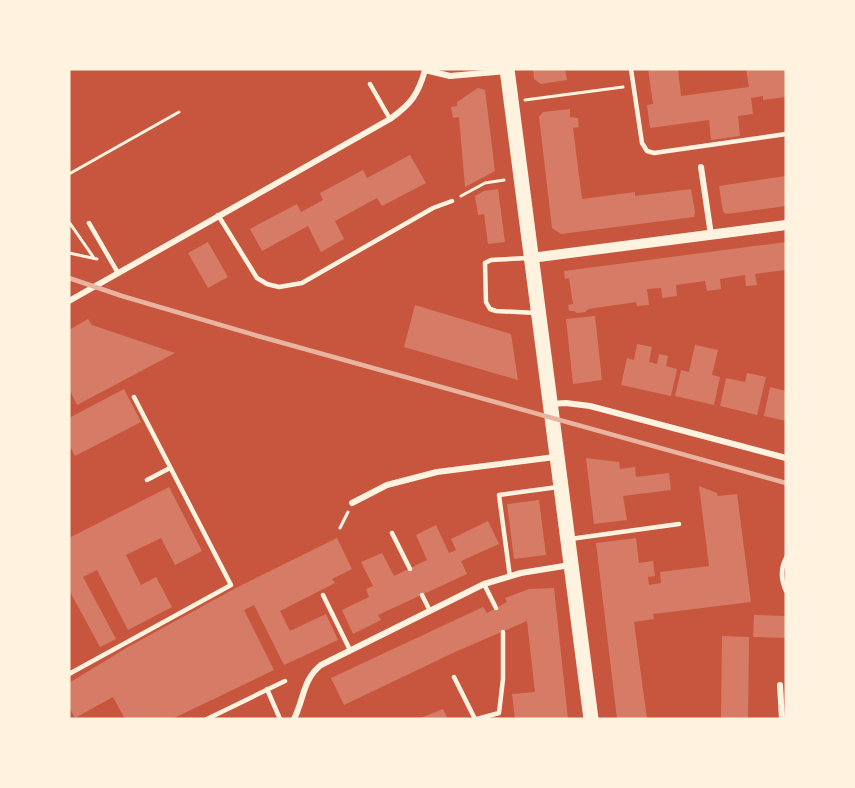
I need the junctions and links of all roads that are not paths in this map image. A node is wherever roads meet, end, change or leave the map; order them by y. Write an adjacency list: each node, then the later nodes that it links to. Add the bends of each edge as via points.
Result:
1 (631, 69): 6 (lane, via 642,143 650,153)
2 (424, 70): 3 (street, via 450,76); 5 (street, via 415,97)
3 (507, 70): 13 (main road)
4 (370, 84): 5 (lane)
5 (390, 119): 9 (street)
6 (786, 135)
7 (701, 167): 12 (street)
8 (452, 201): 9 (lane, via 433,208 315,277 290,286 267,284 257,278)
9 (218, 216): 14 (street)
10 (89, 223): 14 (lane)
11 (786, 225): 12 (street)
12 (711, 235): 13 (street)
13 (531, 258): 16 (main road); 16 (lane, via 485,263 486,302 496,311)
14 (116, 274): 15 (street)
15 (69, 301)
16 (539, 314): 18 (main road)
17 (134, 397): 21 (lane)
18 (550, 404): 19 (main road); 20 (street, via 590,406)
19 (556, 452): 23 (main road); 24 (street, via 437,472 387,485)
20 (786, 458)
21 (170, 468): 22 (lane); 41 (lane, via 231,585)
22 (147, 480)
23 (561, 487): 27 (main road); 31 (lane, via 499,495)
24 (352, 503)
25 (679, 524): 27 (lane)
26 (392, 533): 30 (lane)
27 (568, 539): 29 (main road)
28 (786, 558): 33 (lane, via 781,574)
29 (571, 565): 31 (street); 50 (main road)
30 (410, 569)
31 (510, 577): 32 (street)
32 (484, 584): 36 (lane); 37 (street)
33 (786, 591)
34 (323, 595): 39 (lane)
35 (422, 595): 37 (lane)
36 (496, 608)
37 (430, 610): 39 (street)
38 (503, 632): 49 (lane, via 499,713)
39 (350, 650): 48 (street, via 314,670)
40 (69, 665): 41 (lane)
41 (71, 673)
42 (454, 678): 49 (lane)
43 (285, 681): 45 (lane)
44 (780, 685): 51 (street)
45 (267, 689): 46 (lane); 47 (lane)
46 (207, 719)
47 (280, 719)
48 (294, 719)
49 (476, 719)
50 (591, 719)
51 (782, 719)

